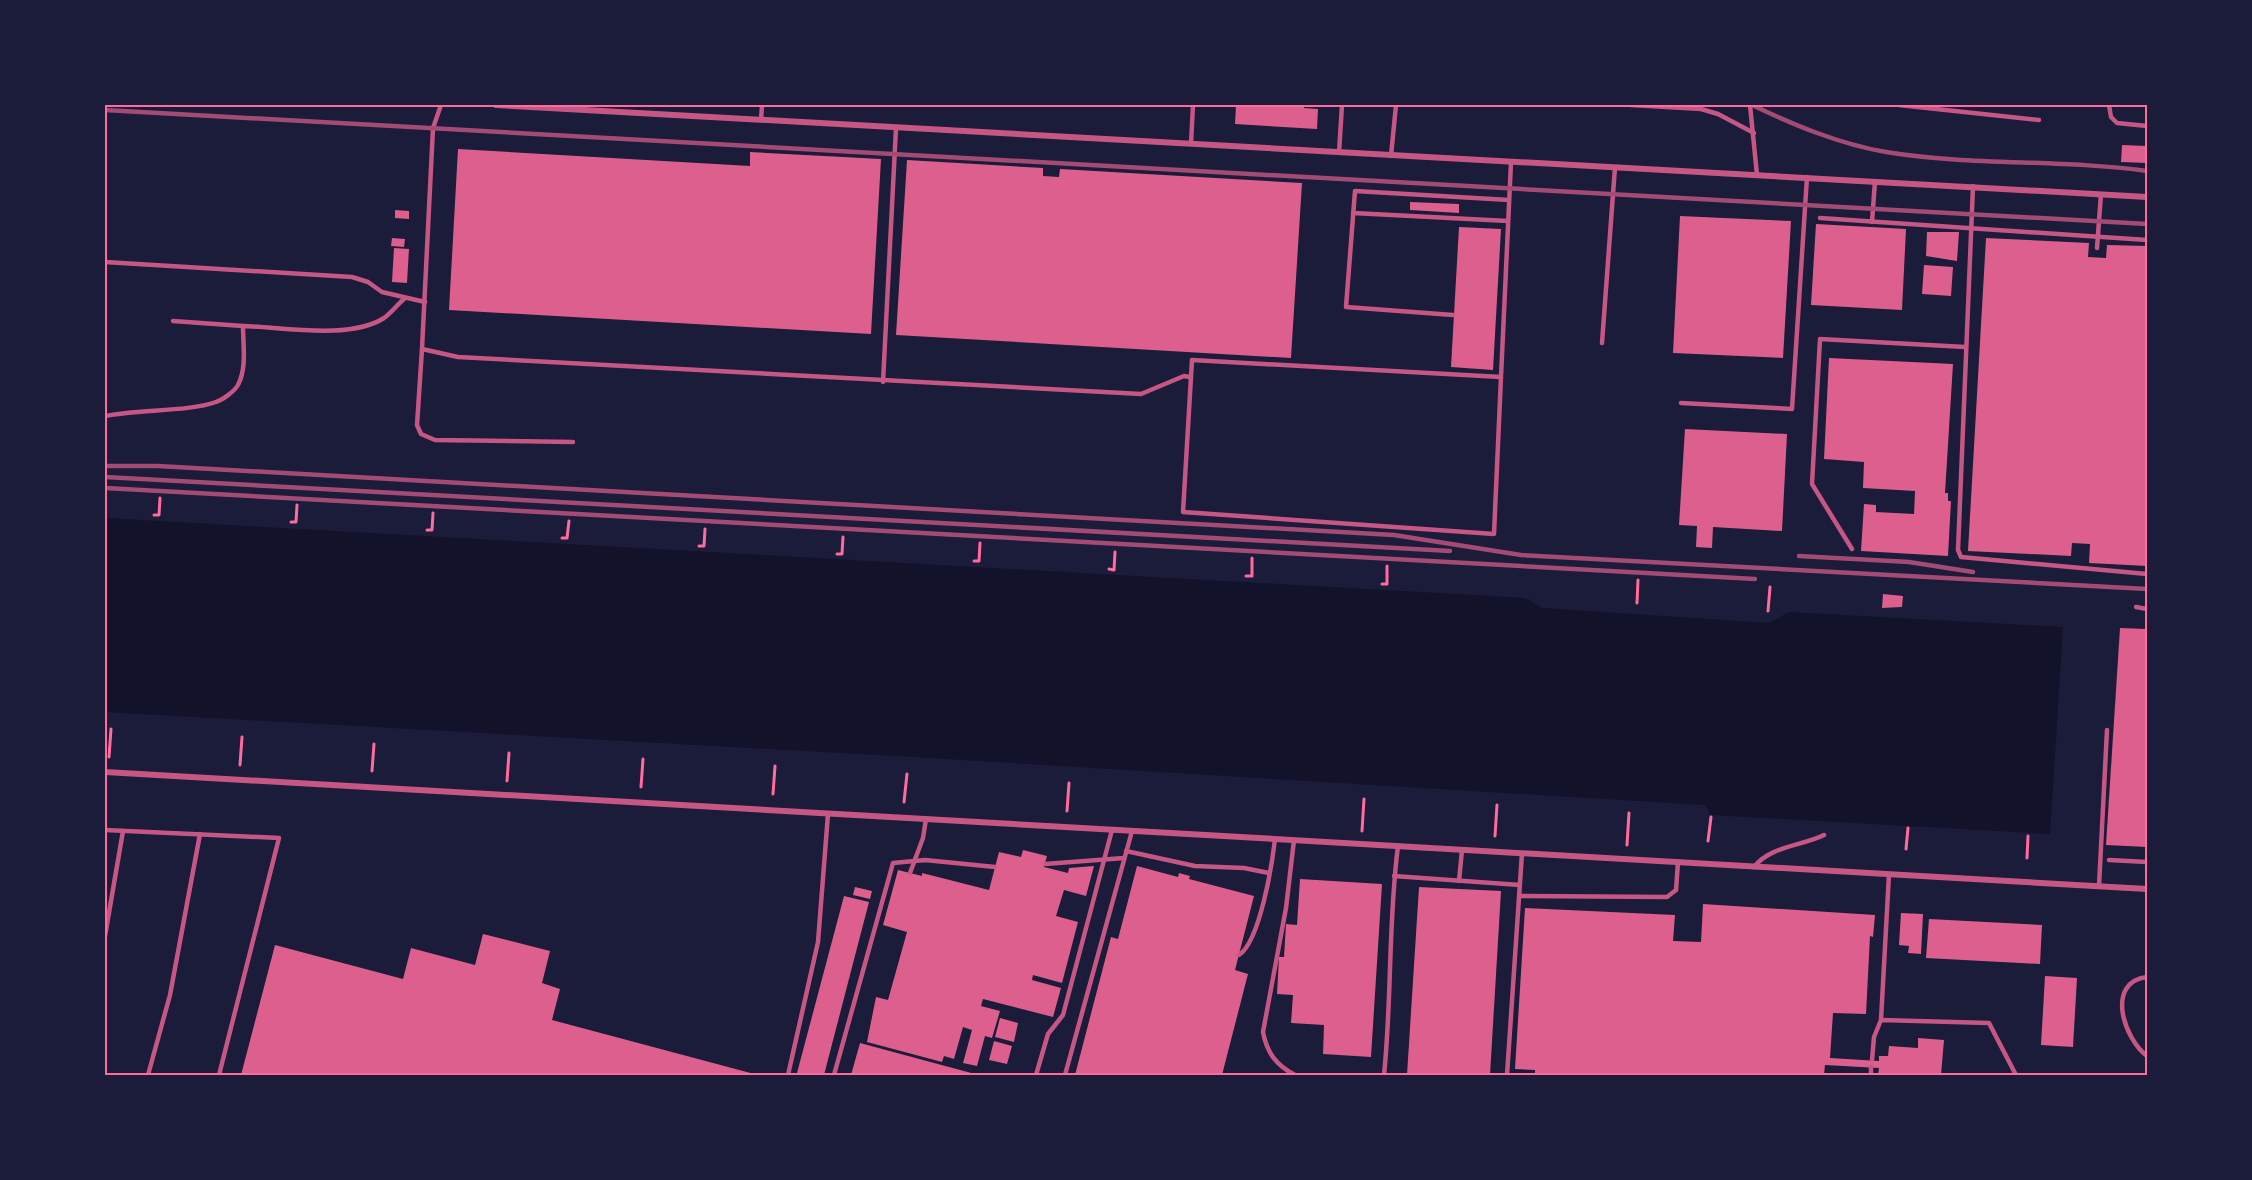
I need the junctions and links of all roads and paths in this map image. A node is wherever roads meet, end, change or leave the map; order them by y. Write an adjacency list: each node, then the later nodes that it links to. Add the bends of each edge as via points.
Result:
1 (441, 105): 40 (lane, via 433,128)
2 (496, 105): 12 (street)
3 (644, 105): 12 (lane)
4 (762, 105): 13 (lane)
5 (1193, 105): 18 (lane)
6 (1342, 105): 19 (lane)
7 (1396, 105): 20 (lane)
8 (1631, 105): 17 (lane, via 1701,109)
9 (1750, 105): 17 (lane)
10 (1899, 105): 14 (lane)
11 (2109, 105): 15 (lane, via 2111,117 2117,123)
12 (643, 114): 13 (street)
13 (761, 120): 16 (street)
14 (2039, 120)
15 (2147, 126)
16 (896, 128): 18 (street); 49 (lane)
17 (1755, 133): 23 (lane)
18 (1191, 144): 19 (street)
19 (1339, 153): 20 (street)
20 (1391, 156): 21 (street)
21 (1511, 162): 22 (street); 29 (lane)
22 (1615, 167): 23 (street); 44 (lane)
23 (1757, 175): 24 (street)
24 (1807, 177): 25 (street); 50 (lane, via 1792,409)
25 (1875, 181): 26 (street); 33 (lane)
26 (1973, 186): 27 (street); 34 (lane)
27 (2102, 194): 28 (street); 35 (lane)
28 (2147, 197)
29 (1509, 200): 30 (lane, via 1355,191); 32 (lane)
30 (1353, 213): 32 (lane); 41 (lane, via 1346,307)
31 (1820, 218): 33 (lane)
32 (1508, 221): 48 (lane)
33 (1872, 222): 34 (lane)
34 (1971, 228): 35 (lane); 45 (lane)
35 (2098, 237): 36 (lane); 37 (lane)
36 (2147, 240)
37 (2097, 248)
38 (105, 262): 39 (lane, via 352,277)
39 (404, 299): 40 (lane); 43 (lane, via 386,317 347,330)
40 (425, 302): 46 (lane)
41 (1454, 315)
42 (173, 321): 43 (lane)
43 (243, 326): 51 (lane, via 244,363 237,386 216,402)
44 (1602, 343)
45 (1965, 347): 65 (lane, via 1820,339 1812,484); 72 (lane, via 1960,557)
46 (422, 349): 49 (lane, via 458,357); 52 (lane, via 417,425 421,434 435,440)
47 (1190, 377): 48 (lane, via 1192,360); 48 (lane, via 1183,512 1494,534); 49 (lane, via 1142,394)
48 (1501, 377)
49 (883, 382)
50 (1681, 403)
51 (105, 416)
52 (573, 442)
53 (160, 498): 56 (path, via 159,515)
54 (297, 505): 58 (path, via 296,522)
55 (433, 513): 60 (path, via 432,530)
56 (154, 515)
57 (568, 520): 62 (path, via 567,538)
58 (291, 522)
59 (705, 529): 64 (path, via 704,546)
60 (427, 530)
61 (843, 537): 67 (path, via 842,554)
62 (562, 538)
63 (980, 543): 69 (path, via 979,561)
64 (699, 546)
65 (1852, 549)
66 (1115, 552): 71 (path, via 1114,570)
67 (837, 554)
68 (1252, 558): 73 (path, via 1252,576)
69 (974, 561)
70 (1387, 566): 75 (path, via 1387,584)
71 (1109, 569)
72 (2147, 574)
73 (1246, 576)
74 (1638, 580): 77 (path)
75 (1382, 584)
76 (1770, 587): 80 (path)
77 (1637, 603)
78 (2136, 607): 79 (lane)
79 (2147, 609)
80 (1768, 610)
81 (111, 729): 86 (path)
82 (2107, 730): 140 (lane)
83 (242, 737): 88 (path)
84 (374, 744): 90 (path)
85 (509, 753): 93 (path)
86 (109, 757)
87 (643, 759): 95 (path)
88 (240, 765)
89 (775, 766): 96 (path)
90 (372, 771)
91 (105, 772): 102 (street)
92 (907, 774): 98 (path)
93 (507, 781)
94 (1069, 783): 100 (path)
95 (641, 787)
96 (773, 794)
97 (1364, 799): 110 (path)
98 (904, 802)
99 (1497, 805): 113 (path)
100 (1067, 811)
101 (1629, 813): 118 (path)
102 (828, 814): 104 (street); 152 (lane, via 818,942)
103 (1711, 817): 117 (path)
104 (926, 819): 107 (street); 128 (lane)
105 (1908, 828): 120 (path)
106 (105, 830): 108 (lane)
107 (1112, 830): 109 (street); 126 (lane)
108 (123, 831): 111 (lane); 143 (lane)
109 (1132, 831): 115 (street); 122 (lane)
110 (1362, 831)
111 (200, 834): 150 (lane, via 170,994); 151 (lane, via 279,838)
112 (1824, 835): 133 (lane, via 1771,853)
113 (1495, 836)
114 (2028, 836): 125 (path)
115 (1275, 839): 116 (street); 135 (lane)
116 (1294, 840): 119 (street); 156 (lane, via 1263,1032 1267,1051 1283,1069)
117 (1708, 841)
118 (1627, 845)
119 (1398, 846): 121 (street); 137 (lane)
120 (1906, 849)
121 (1462, 850): 123 (street); 138 (lane)
122 (1126, 851): 124 (lane); 135 (lane, via 1195,866)
123 (1522, 853): 129 (street); 139 (lane)
124 (1125, 858): 126 (lane); 155 (lane)
125 (2027, 858)
126 (1105, 859): 131 (lane); 154 (lane, via 1064,1015 1048,1034)
127 (2109, 860): 130 (lane)
128 (913, 861): 132 (lane); 134 (lane); 153 (lane, via 893,863)
129 (1678, 862): 133 (street); 142 (lane, via 1676,890 1667,897)
130 (2147, 862)
131 (1045, 864)
132 (995, 867)
133 (1754, 867): 136 (street)
134 (910, 873)
135 (1269, 873): 144 (lane, via 1253,936)
136 (1889, 874): 140 (street); 146 (lane)
137 (1394, 876): 138 (lane); 157 (lane, via 1390,1018)
138 (1459, 881): 139 (lane)
139 (1520, 885): 142 (lane)
140 (2099, 886): 141 (street)
141 (2147, 889)
142 (1519, 896): 158 (lane)
143 (105, 936)
144 (1239, 955)
145 (2147, 977): 147 (lane, via 2126,989 2121,1010 2133,1041)
146 (1881, 1020): 148 (lane); 160 (lane, via 1989,1023)
147 (2147, 1056)
148 (1872, 1060)
149 (1872, 1067): 159 (lane)
150 (148, 1075)
151 (219, 1075)
152 (788, 1075)
153 (834, 1075)
154 (1036, 1075)
155 (1065, 1075)
156 (1295, 1075)
157 (1384, 1075)
158 (1507, 1075)
159 (1871, 1075)
160 (2016, 1075)

